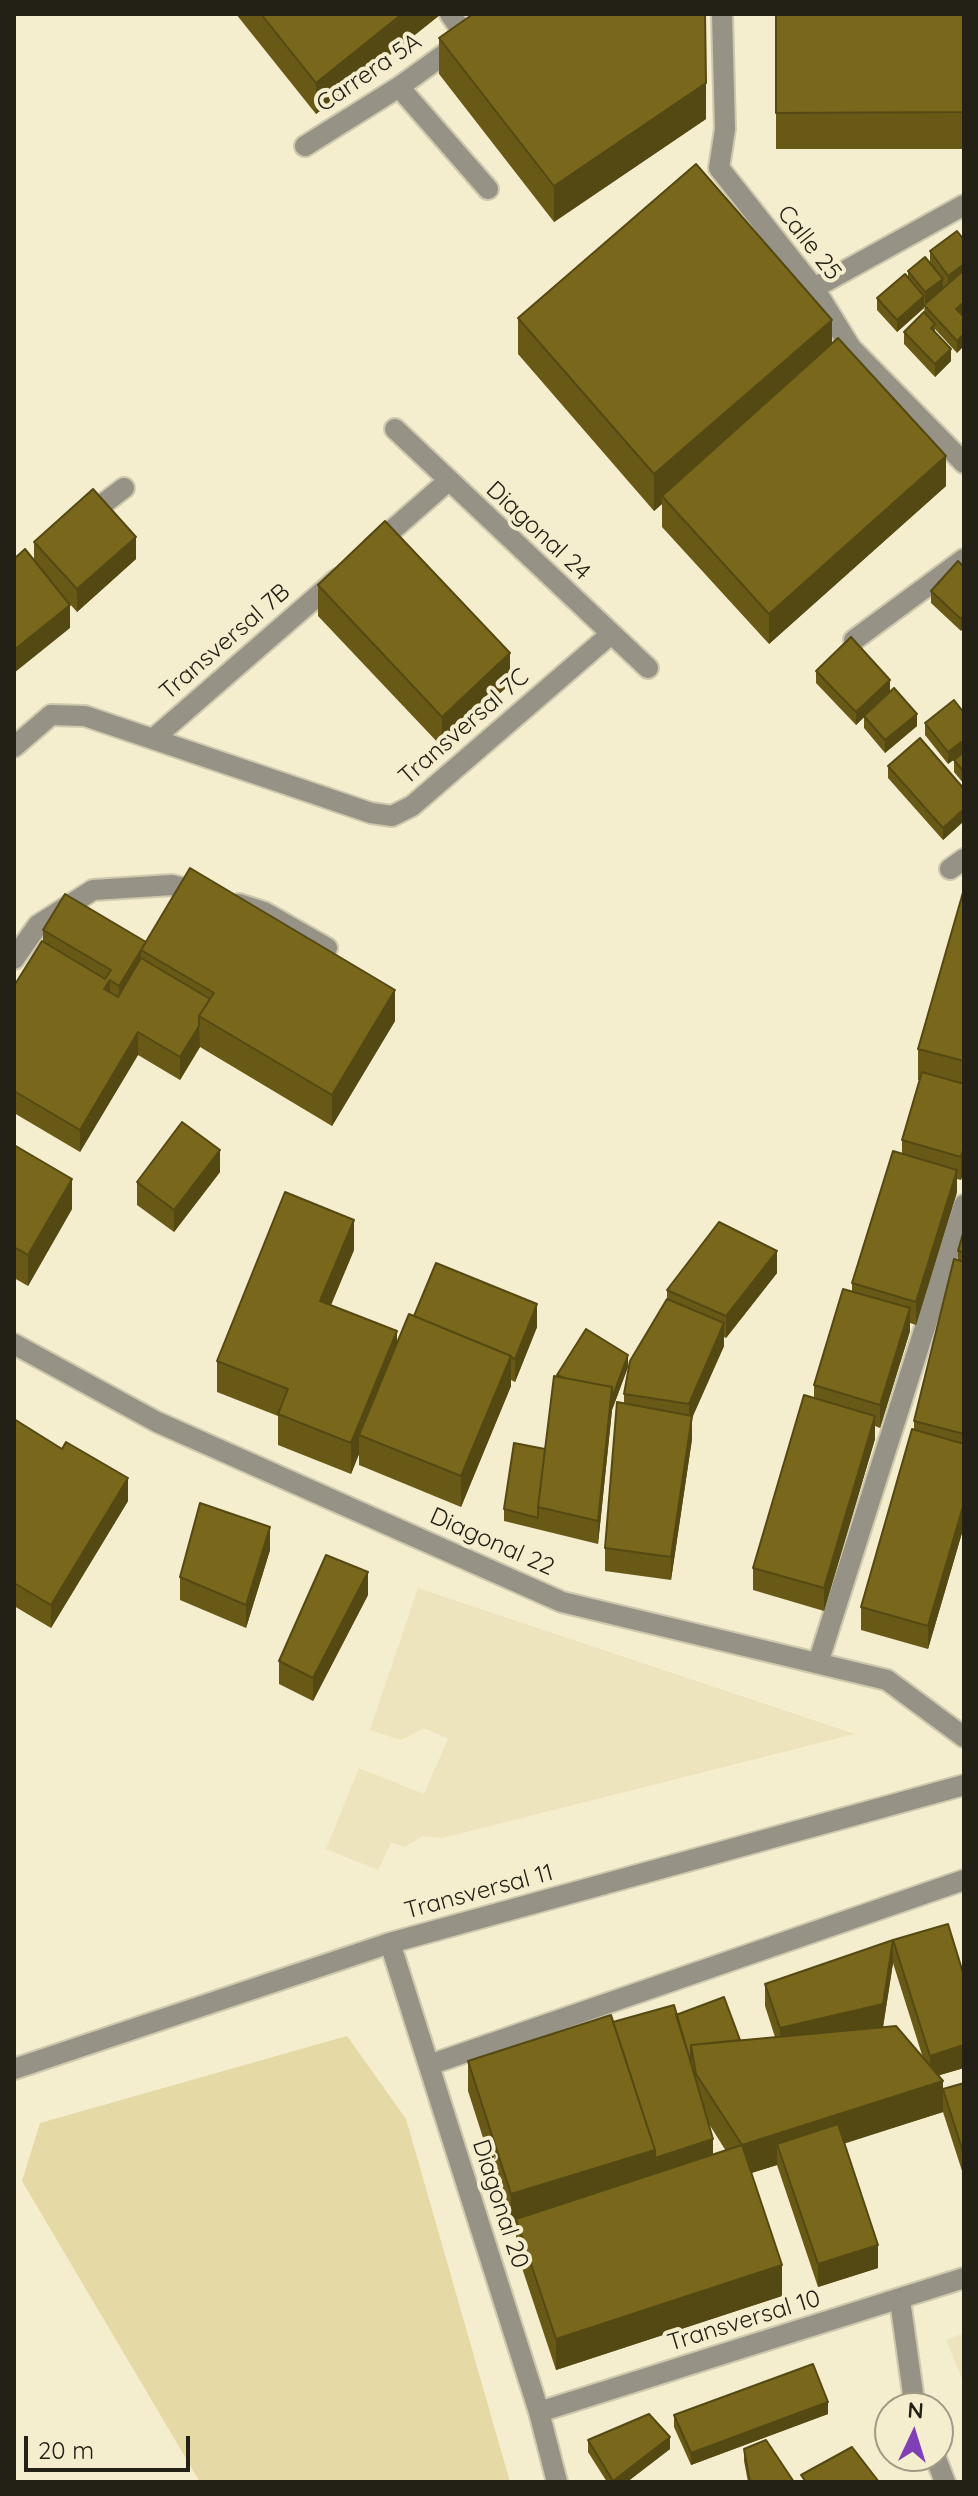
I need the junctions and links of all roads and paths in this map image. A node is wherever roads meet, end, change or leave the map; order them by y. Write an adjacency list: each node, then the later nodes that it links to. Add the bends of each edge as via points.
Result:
1 (450, 14): 4 (street)
2 (500, 14): 4 (street, Carrera 5A)
3 (722, 14): 9 (street, Calle 25, via 725,129 713,173)
4 (467, 38): 5 (street, Carrera 5A)
5 (399, 87): 6 (street, Carrera 5A); 7 (street)
6 (305, 146)
7 (488, 189)
8 (964, 205): 9 (street)
9 (814, 288): 11 (street, Calle 25, via 846,353)
10 (395, 429): 12 (street, Diagonal 24)
11 (964, 463)
12 (447, 482): 16 (street, Diagonal 24); 19 (street, Transversal 7B)
13 (124, 488): 14 (street)
14 (63, 534)
15 (964, 559): 17 (street)
16 (611, 634): 18 (street, Diagonal 24); 19 (street, Transversal 7C, via 412,806 392,816)
17 (854, 640)
18 (648, 668)
19 (153, 739): 20 (street, via 85,716 51,715)
20 (14, 747)
21 (327, 948): 22 (street, via 264,912 172,885 93,890 38,925)
22 (14, 959)
23 (964, 1205): 25 (street)
24 (14, 1344): 25 (street, Diagonal 22, via 157,1422 562,1602)
25 (818, 1663): 26 (street, Diagonal 22, via 887,1680)
26 (964, 1737)
27 (964, 1785): 29 (street, Transversal 11)
28 (964, 1880): 30 (street)
29 (390, 1943): 30 (street, Diagonal 20); 31 (street, Transversal 11)
30 (429, 2065): 35 (street, Diagonal 20)
31 (14, 2069)
32 (964, 2278): 33 (street, Transversal 10)
33 (900, 2300): 34 (street); 35 (street, Transversal 10)
34 (913, 2392)
35 (539, 2412): 36 (street, Diagonal 20)
36 (557, 2482)

